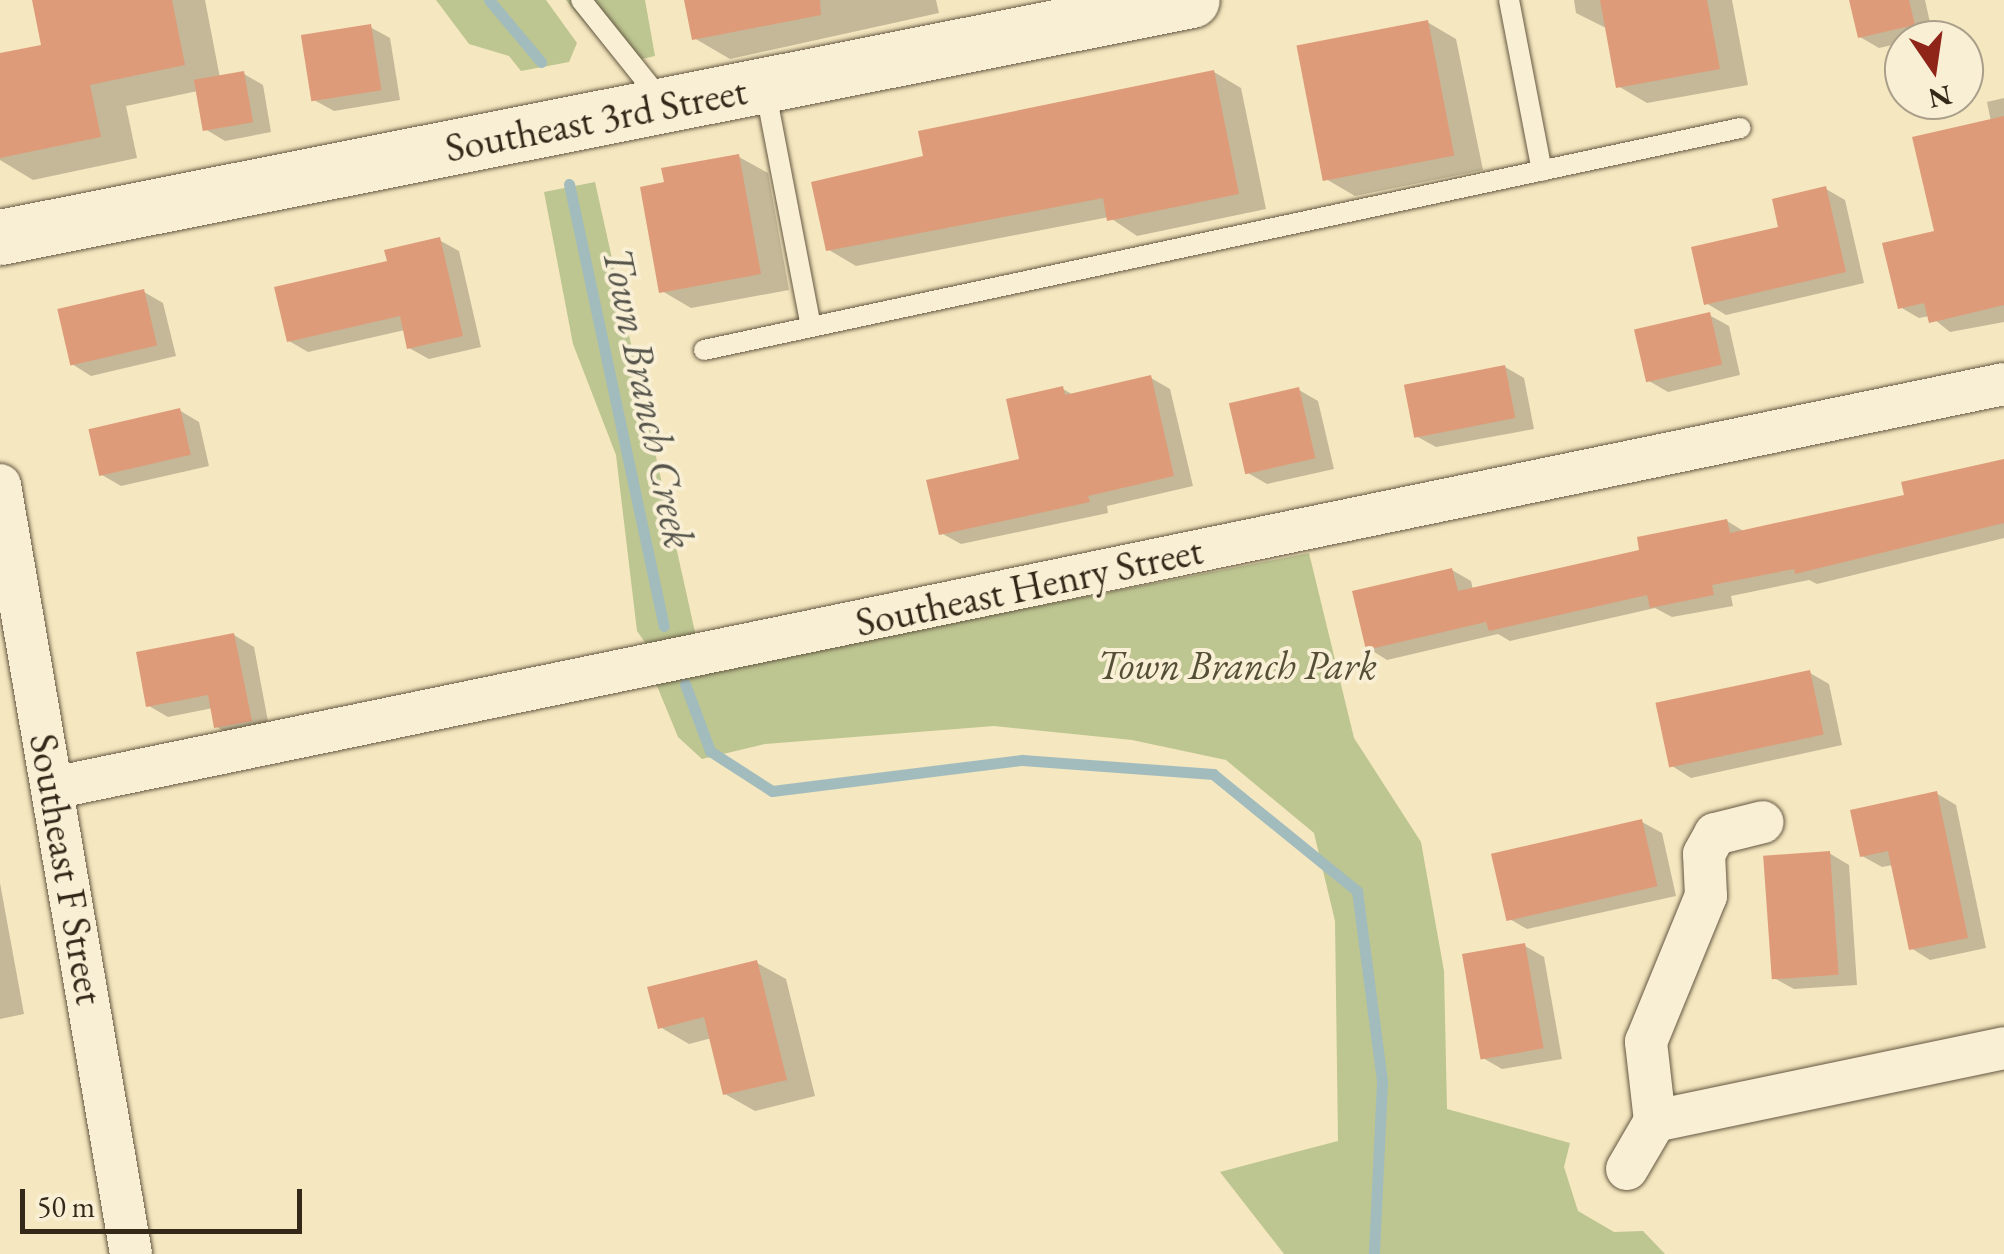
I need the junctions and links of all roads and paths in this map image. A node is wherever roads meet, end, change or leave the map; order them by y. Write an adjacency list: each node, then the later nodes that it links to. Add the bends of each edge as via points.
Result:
1 (580, 0): 5 (lane)
2 (1192, 0): 4 (street, Southeast 3rd Street)
3 (1508, 0): 7 (lane)
4 (765, 85): 5 (street, Southeast 3rd Street); 9 (lane)
5 (665, 105): 8 (street, Southeast 3rd Street)
6 (1740, 128): 7 (lane)
7 (1542, 171): 9 (lane)
8 (0, 237)
9 (811, 327): 10 (lane)
10 (704, 350)
11 (2004, 384): 13 (street, Southeast Henry Street)
12 (0, 485): 13 (street, Southeast F Street)
13 (54, 788): 18 (street, Southeast F Street)
14 (1763, 822): 16 (street, via 1714,834 1704,854 1706,896 1646,1042)
15 (2004, 1048): 16 (street)
16 (1655, 1121): 17 (street)
17 (1627, 1169)
18 (131, 1254)

